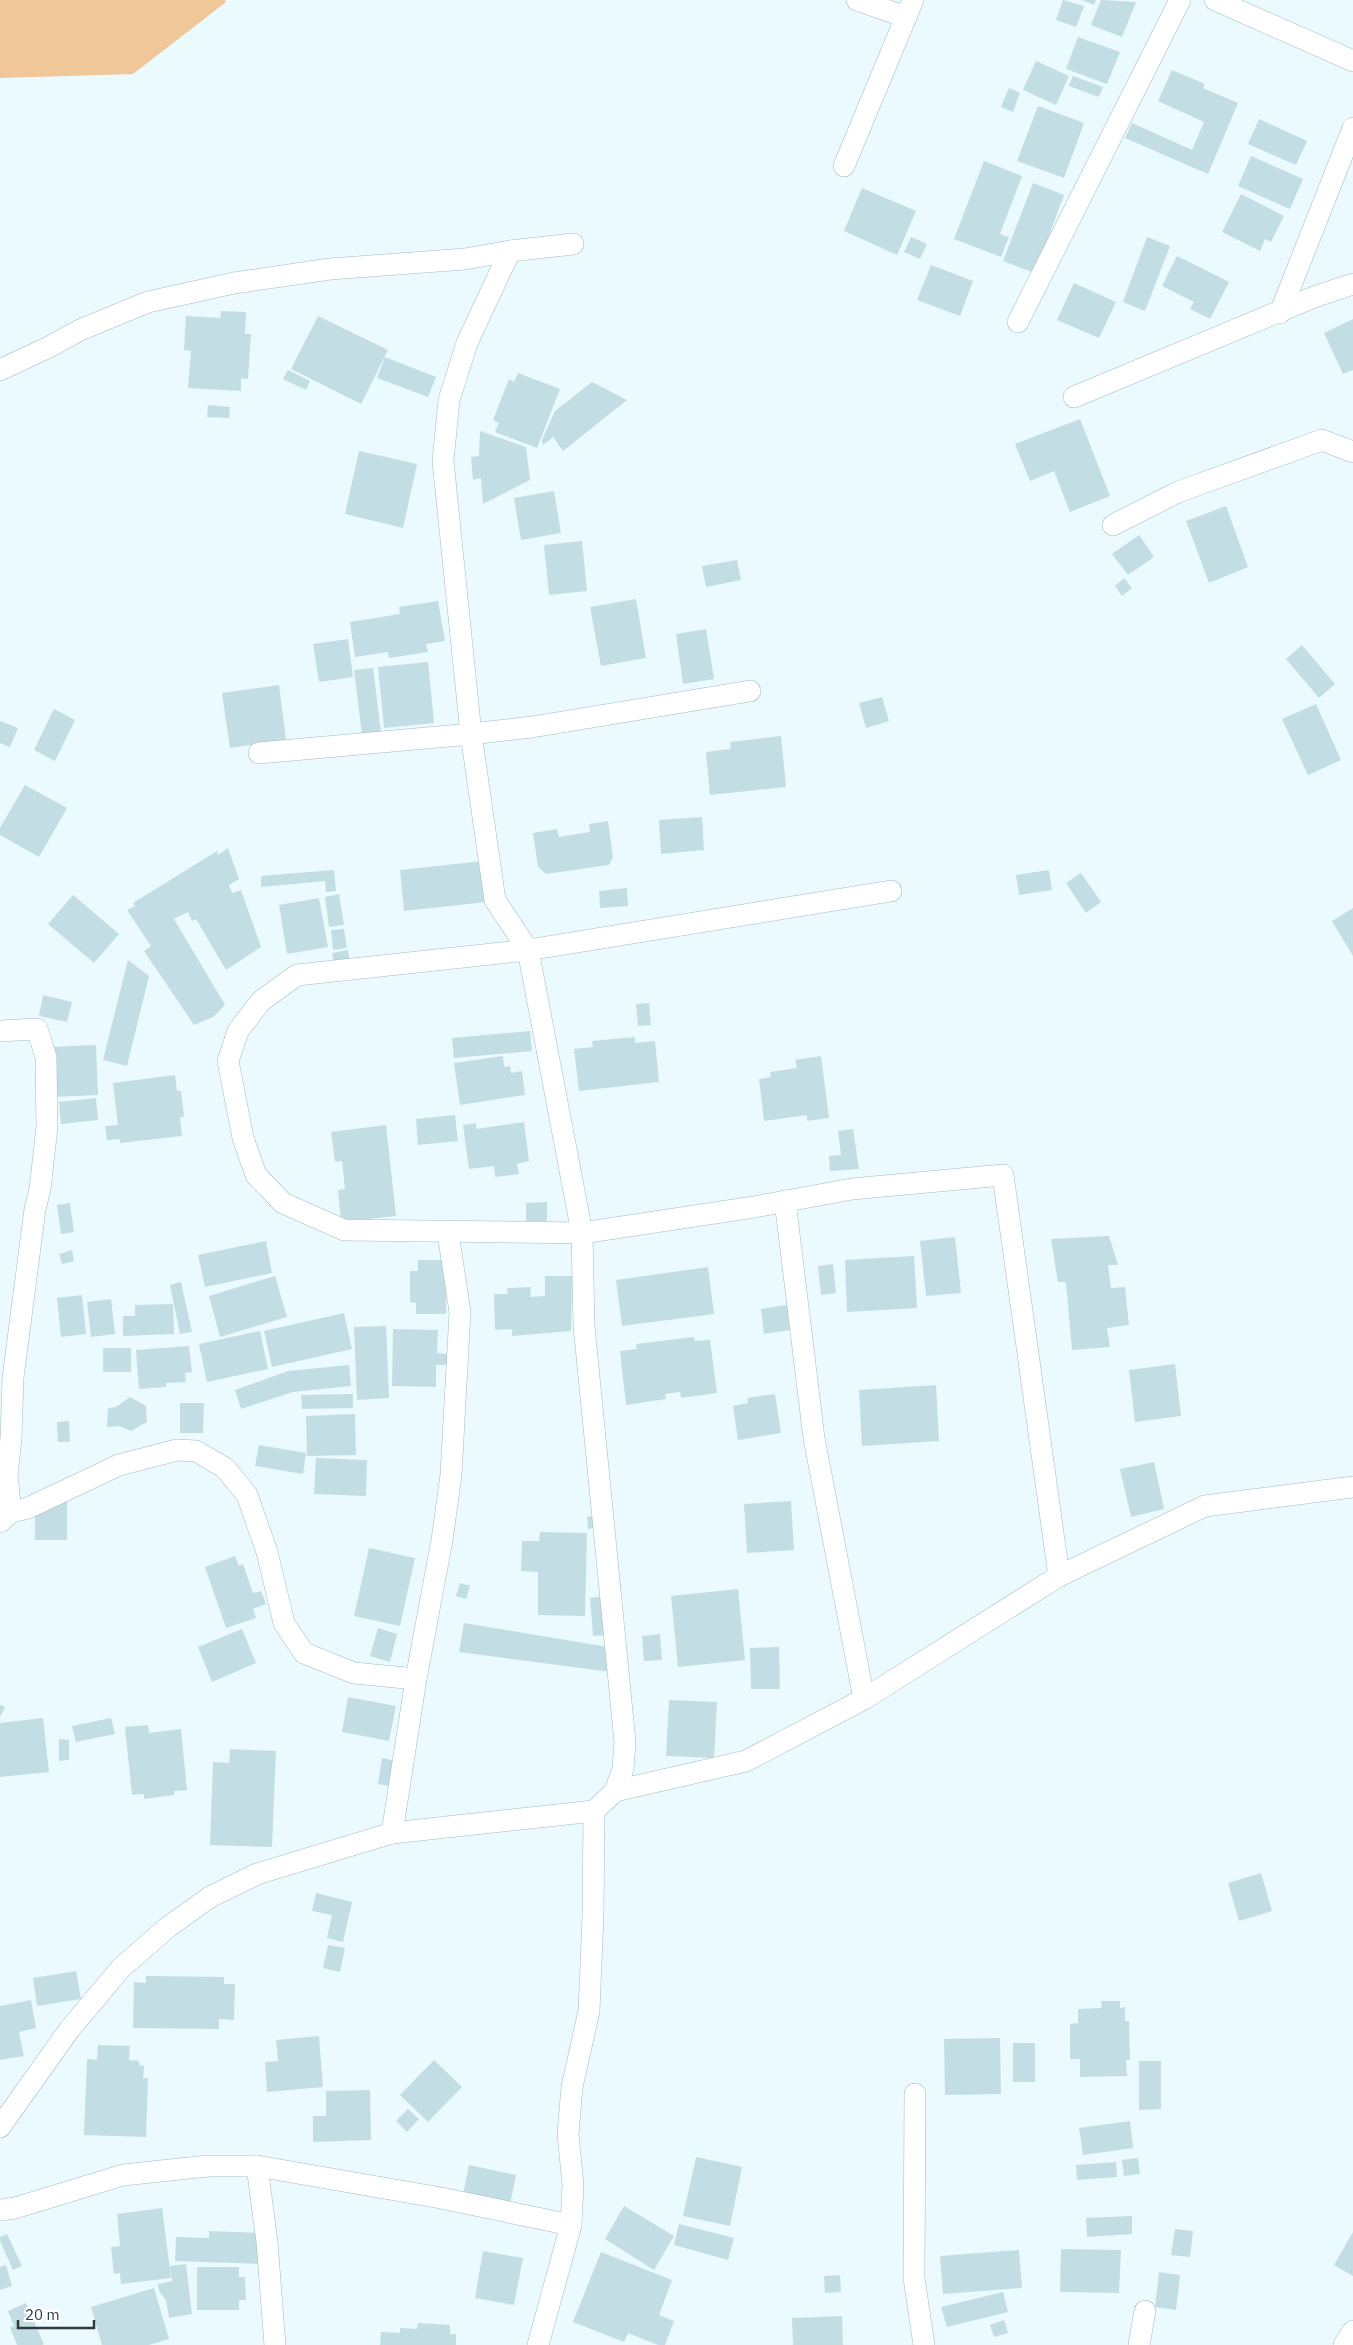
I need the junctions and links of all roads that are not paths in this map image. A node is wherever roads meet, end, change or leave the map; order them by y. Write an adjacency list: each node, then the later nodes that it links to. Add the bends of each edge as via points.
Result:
1 (857, 0): 4 (street)
2 (1180, 0): 12 (street)
3 (1215, 0): 5 (street)
4 (910, 8): 7 (street)
5 (1353, 61)
6 (1353, 128): 11 (street)
7 (844, 166)
8 (573, 244): 9 (street)
9 (510, 251): 13 (street, via 455,260 330,269 148,302 80,330); 18 (street, via 467,343 448,400 443,461)
10 (1353, 284): 11 (street)
11 (1280, 313): 14 (street)
12 (1018, 322)
13 (0, 370)
14 (1074, 397)
15 (1353, 452): 16 (street, via 1322,440 1178,492)
16 (1113, 525)
17 (750, 691): 18 (street)
18 (470, 734): 19 (street); 21 (street, via 495,900)
19 (259, 753)
20 (891, 891): 21 (street)
21 (528, 950): 24 (street, via 297,975 261,1001 238,1031 228,1061 243,1138 256,1175 283,1203 344,1230); 25 (street)
22 (0, 1031): 27 (street, via 37,1029 46,1057 45,1145 13,1378)
23 (785, 1201): 25 (street); 28 (street, via 852,1189 1003,1174); 30 (street, via 814,1438)
24 (448, 1233): 25 (street); 29 (street, via 460,1312 456,1407 442,1540)
25 (582, 1234): 31 (street, via 584,1326 625,1742 623,1769)
26 (1353, 1487): 28 (street, via 1205,1506)
27 (5, 1517): 29 (street, via 119,1466 177,1450 196,1451 225,1468 247,1495 267,1552 284,1623 304,1653 354,1673)
28 (1059, 1576): 30 (street)
29 (416, 1679): 33 (street)
30 (864, 1698): 31 (street, via 746,1761)
31 (615, 1791): 32 (street)
32 (594, 1811): 33 (street); 38 (street, via 588,2011 572,2087 568,2134 573,2185)
33 (392, 1833): 35 (street, via 257,1874 210,1897 168,1927 121,1968 69,2030)
34 (915, 2094): 43 (street, via 914,2278)
35 (0, 2127)
36 (256, 2166): 37 (street, via 208,2166 123,2175); 38 (street); 41 (street, via 267,2242)
37 (0, 2210)
38 (571, 2225): 42 (street)
39 (1145, 2311): 44 (street)
40 (1353, 2331): 45 (street)
41 (275, 2345)
42 (538, 2345)
43 (924, 2345)
44 (1139, 2345)
45 (1344, 2345)

